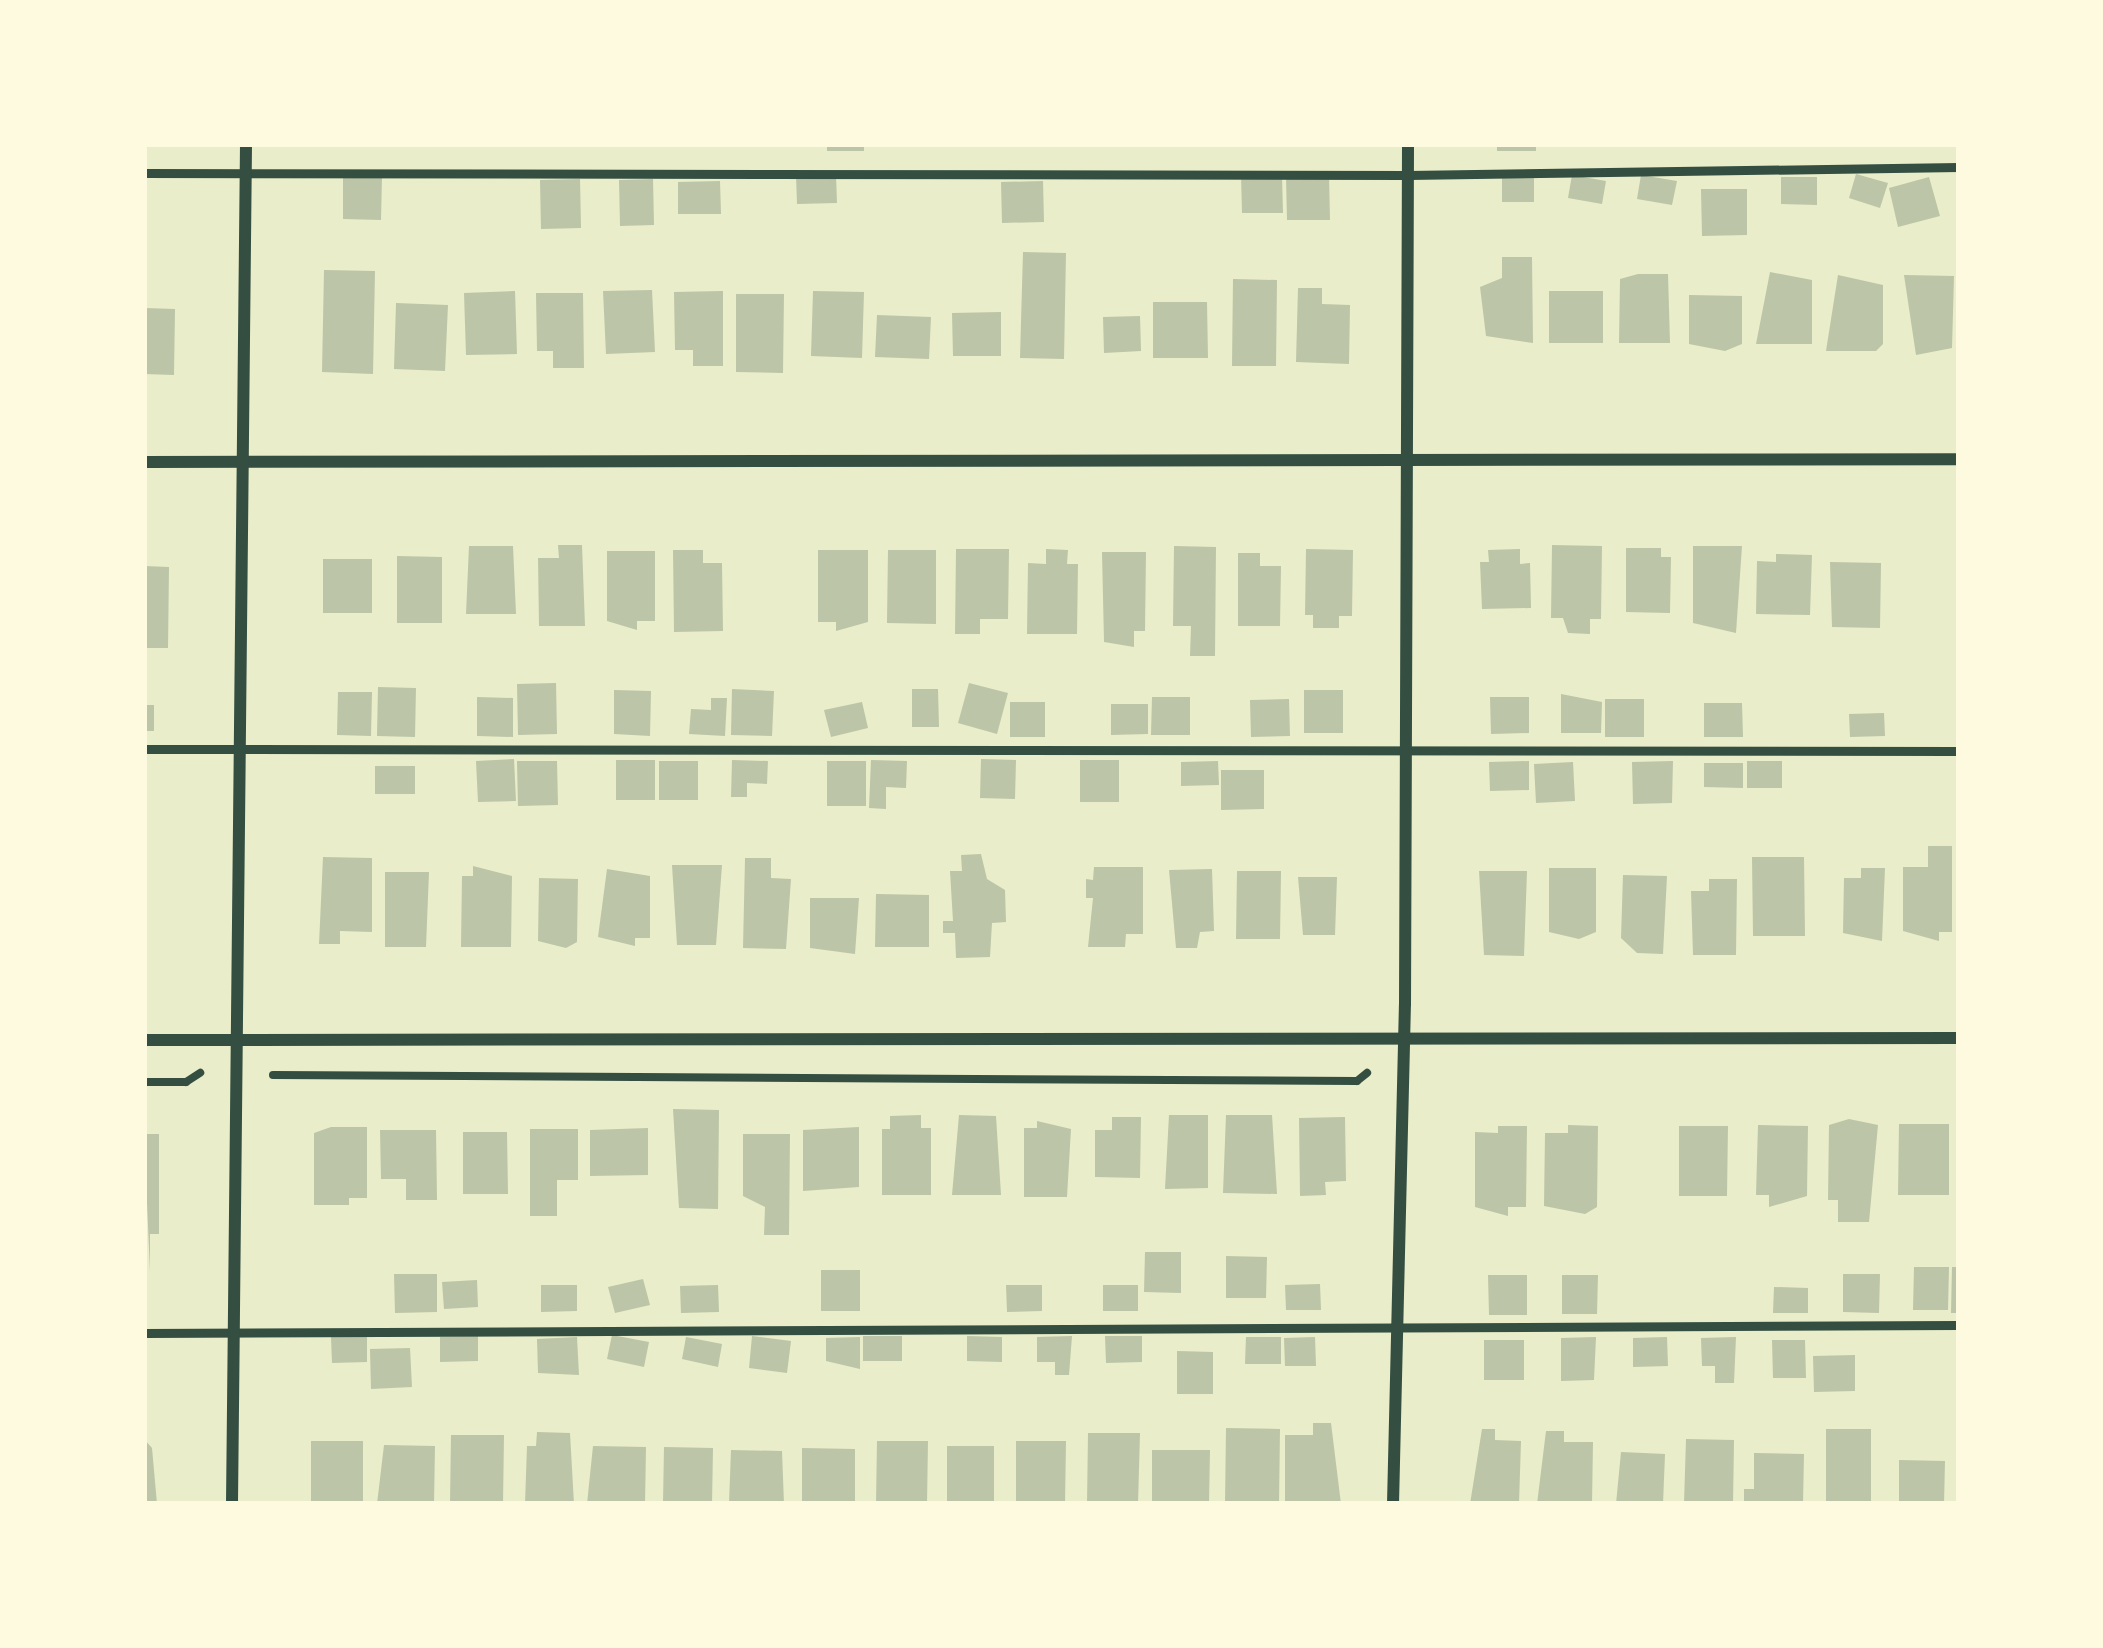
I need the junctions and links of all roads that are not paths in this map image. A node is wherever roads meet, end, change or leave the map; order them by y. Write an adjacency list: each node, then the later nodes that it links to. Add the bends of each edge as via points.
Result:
1 (246, 144): 5 (street)
2 (1408, 144): 6 (street)
3 (1959, 167): 6 (lane)
4 (144, 173): 5 (lane)
5 (246, 173): 6 (lane); 9 (street)
6 (1408, 175): 10 (street)
7 (1959, 459): 10 (street)
8 (144, 462): 9 (street)
9 (242, 462): 10 (street); 12 (street)
10 (1405, 462): 13 (street)
11 (144, 749): 12 (lane)
12 (238, 749): 13 (lane); 17 (street)
13 (1401, 750): 14 (lane); 18 (street)
14 (1959, 751)
15 (1959, 1038): 18 (street)
16 (144, 1040): 17 (street)
17 (236, 1040): 18 (street); 22 (street)
18 (1400, 1042): 20 (street)
19 (1959, 1325): 20 (lane)
20 (1393, 1326): 22 (lane); 24 (street)
21 (144, 1333): 22 (lane)
22 (236, 1333): 23 (street)
23 (232, 1504)
24 (1393, 1504)

